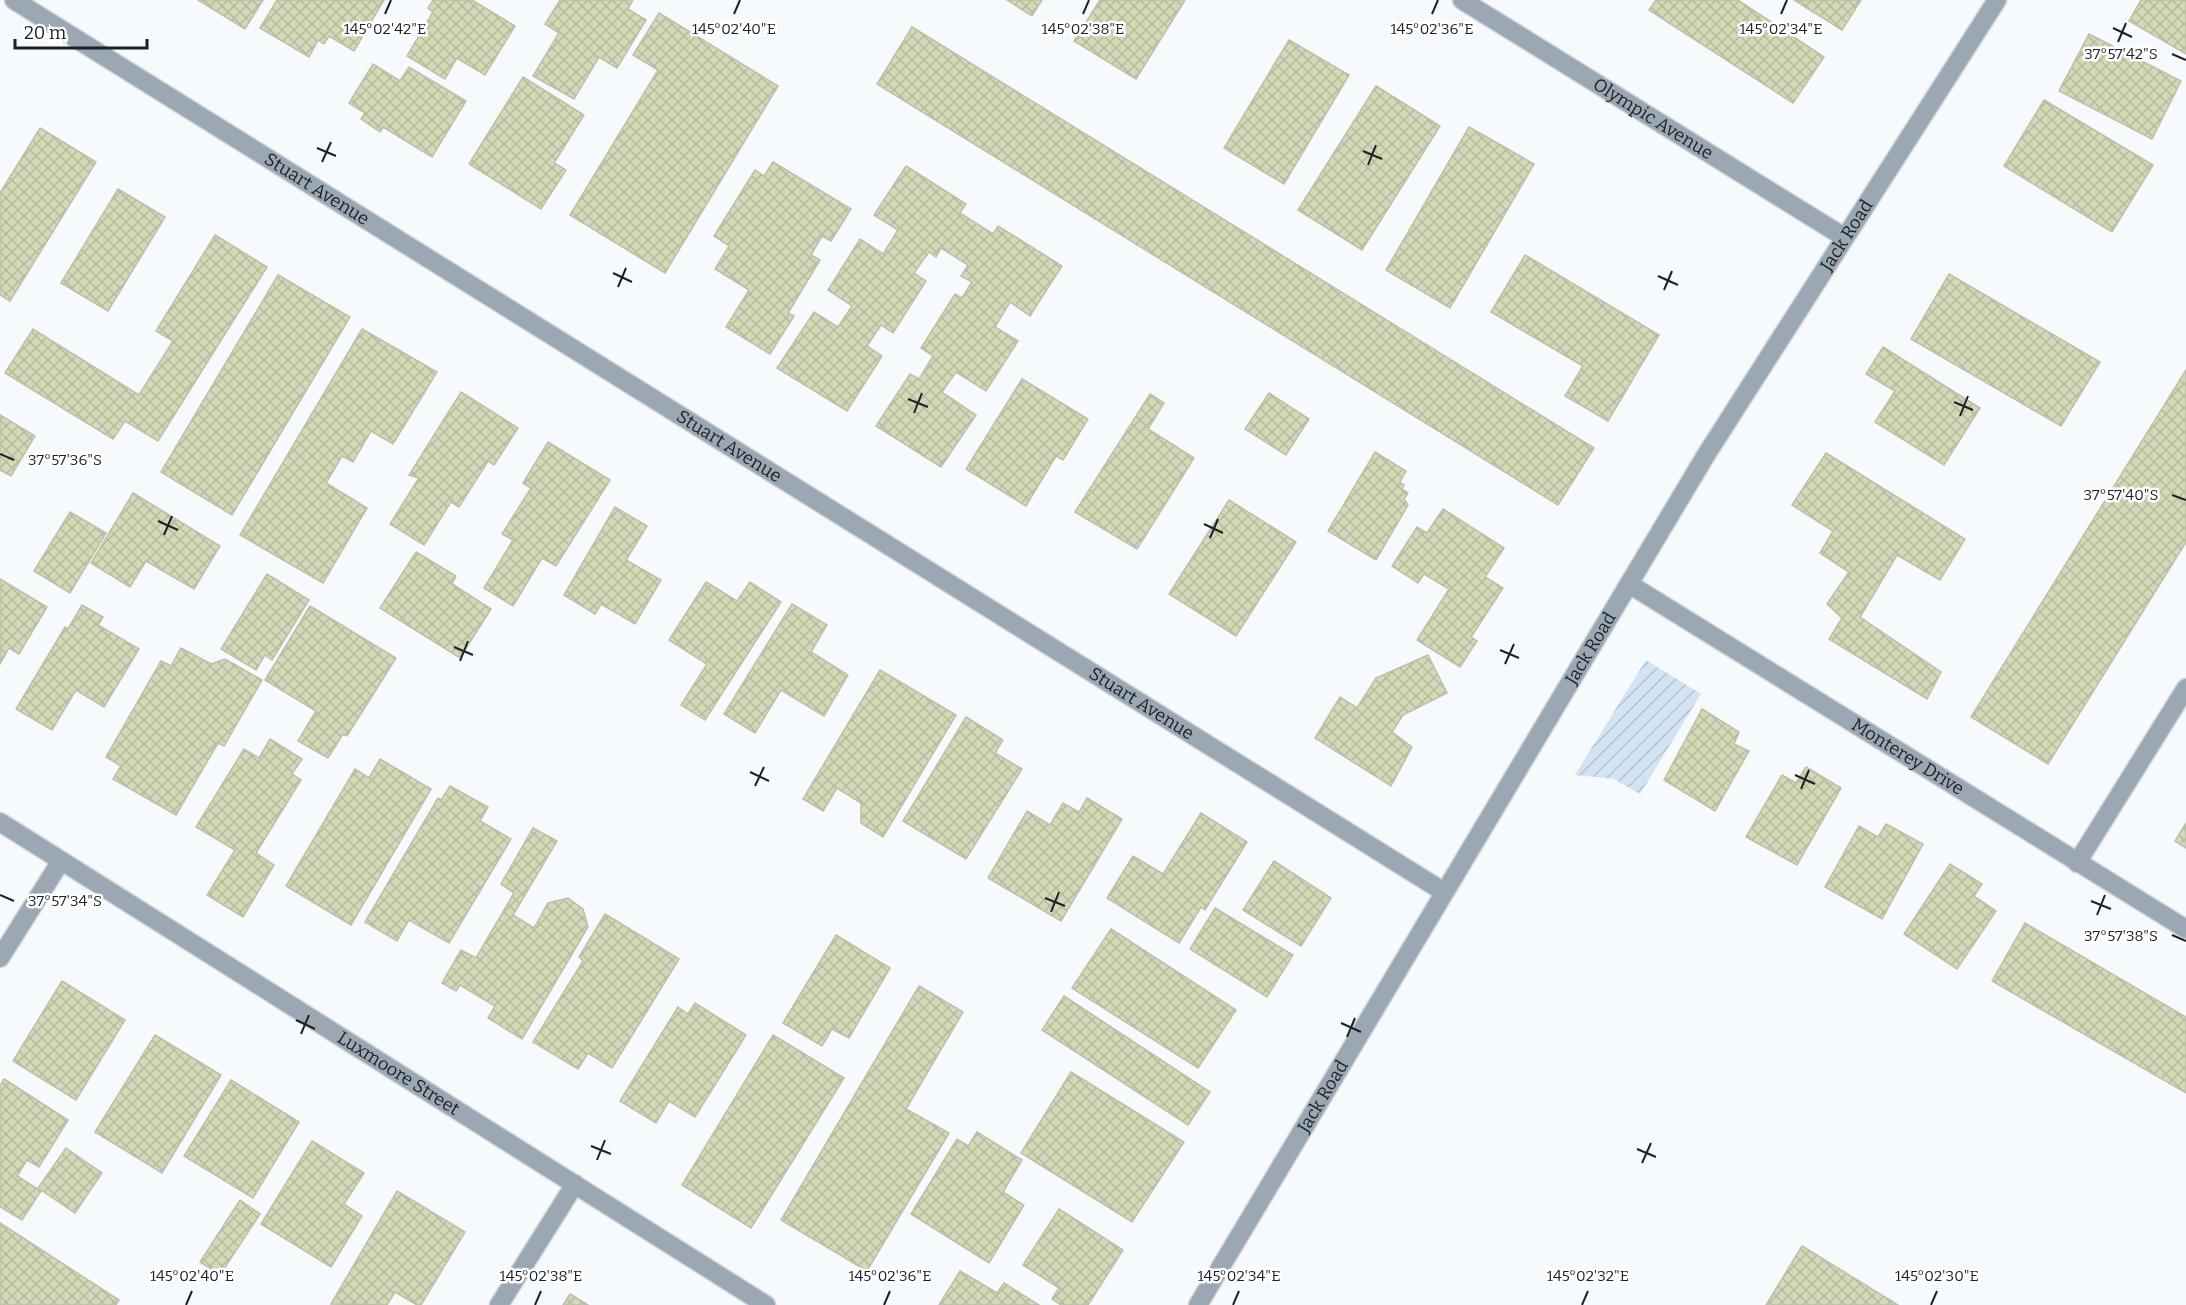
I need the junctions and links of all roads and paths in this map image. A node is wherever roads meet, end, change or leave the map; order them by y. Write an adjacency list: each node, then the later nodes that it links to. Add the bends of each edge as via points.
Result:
1 (14, 0): 10 (street, Stuart Avenue)
2 (1462, 0): 4 (street, Olympic Avenue)
3 (1997, 0): 4 (street, Jack Road)
4 (1844, 237): 5 (street, Jack Road)
5 (1629, 584): 9 (street, Monterey Drive); 10 (street, Jack Road)
6 (2186, 688): 9 (street)
7 (0, 822): 8 (street, Luxmoore Street)
8 (61, 861): 12 (street); 13 (street, Luxmoore Street)
9 (2077, 863): 11 (street, Monterey Drive)
10 (1444, 892): 16 (street, Jack Road)
11 (2186, 929)
12 (0, 958)
13 (575, 1184): 14 (street); 15 (street, Luxmoore Street)
14 (499, 1305)
15 (766, 1305)
16 (1198, 1305)

